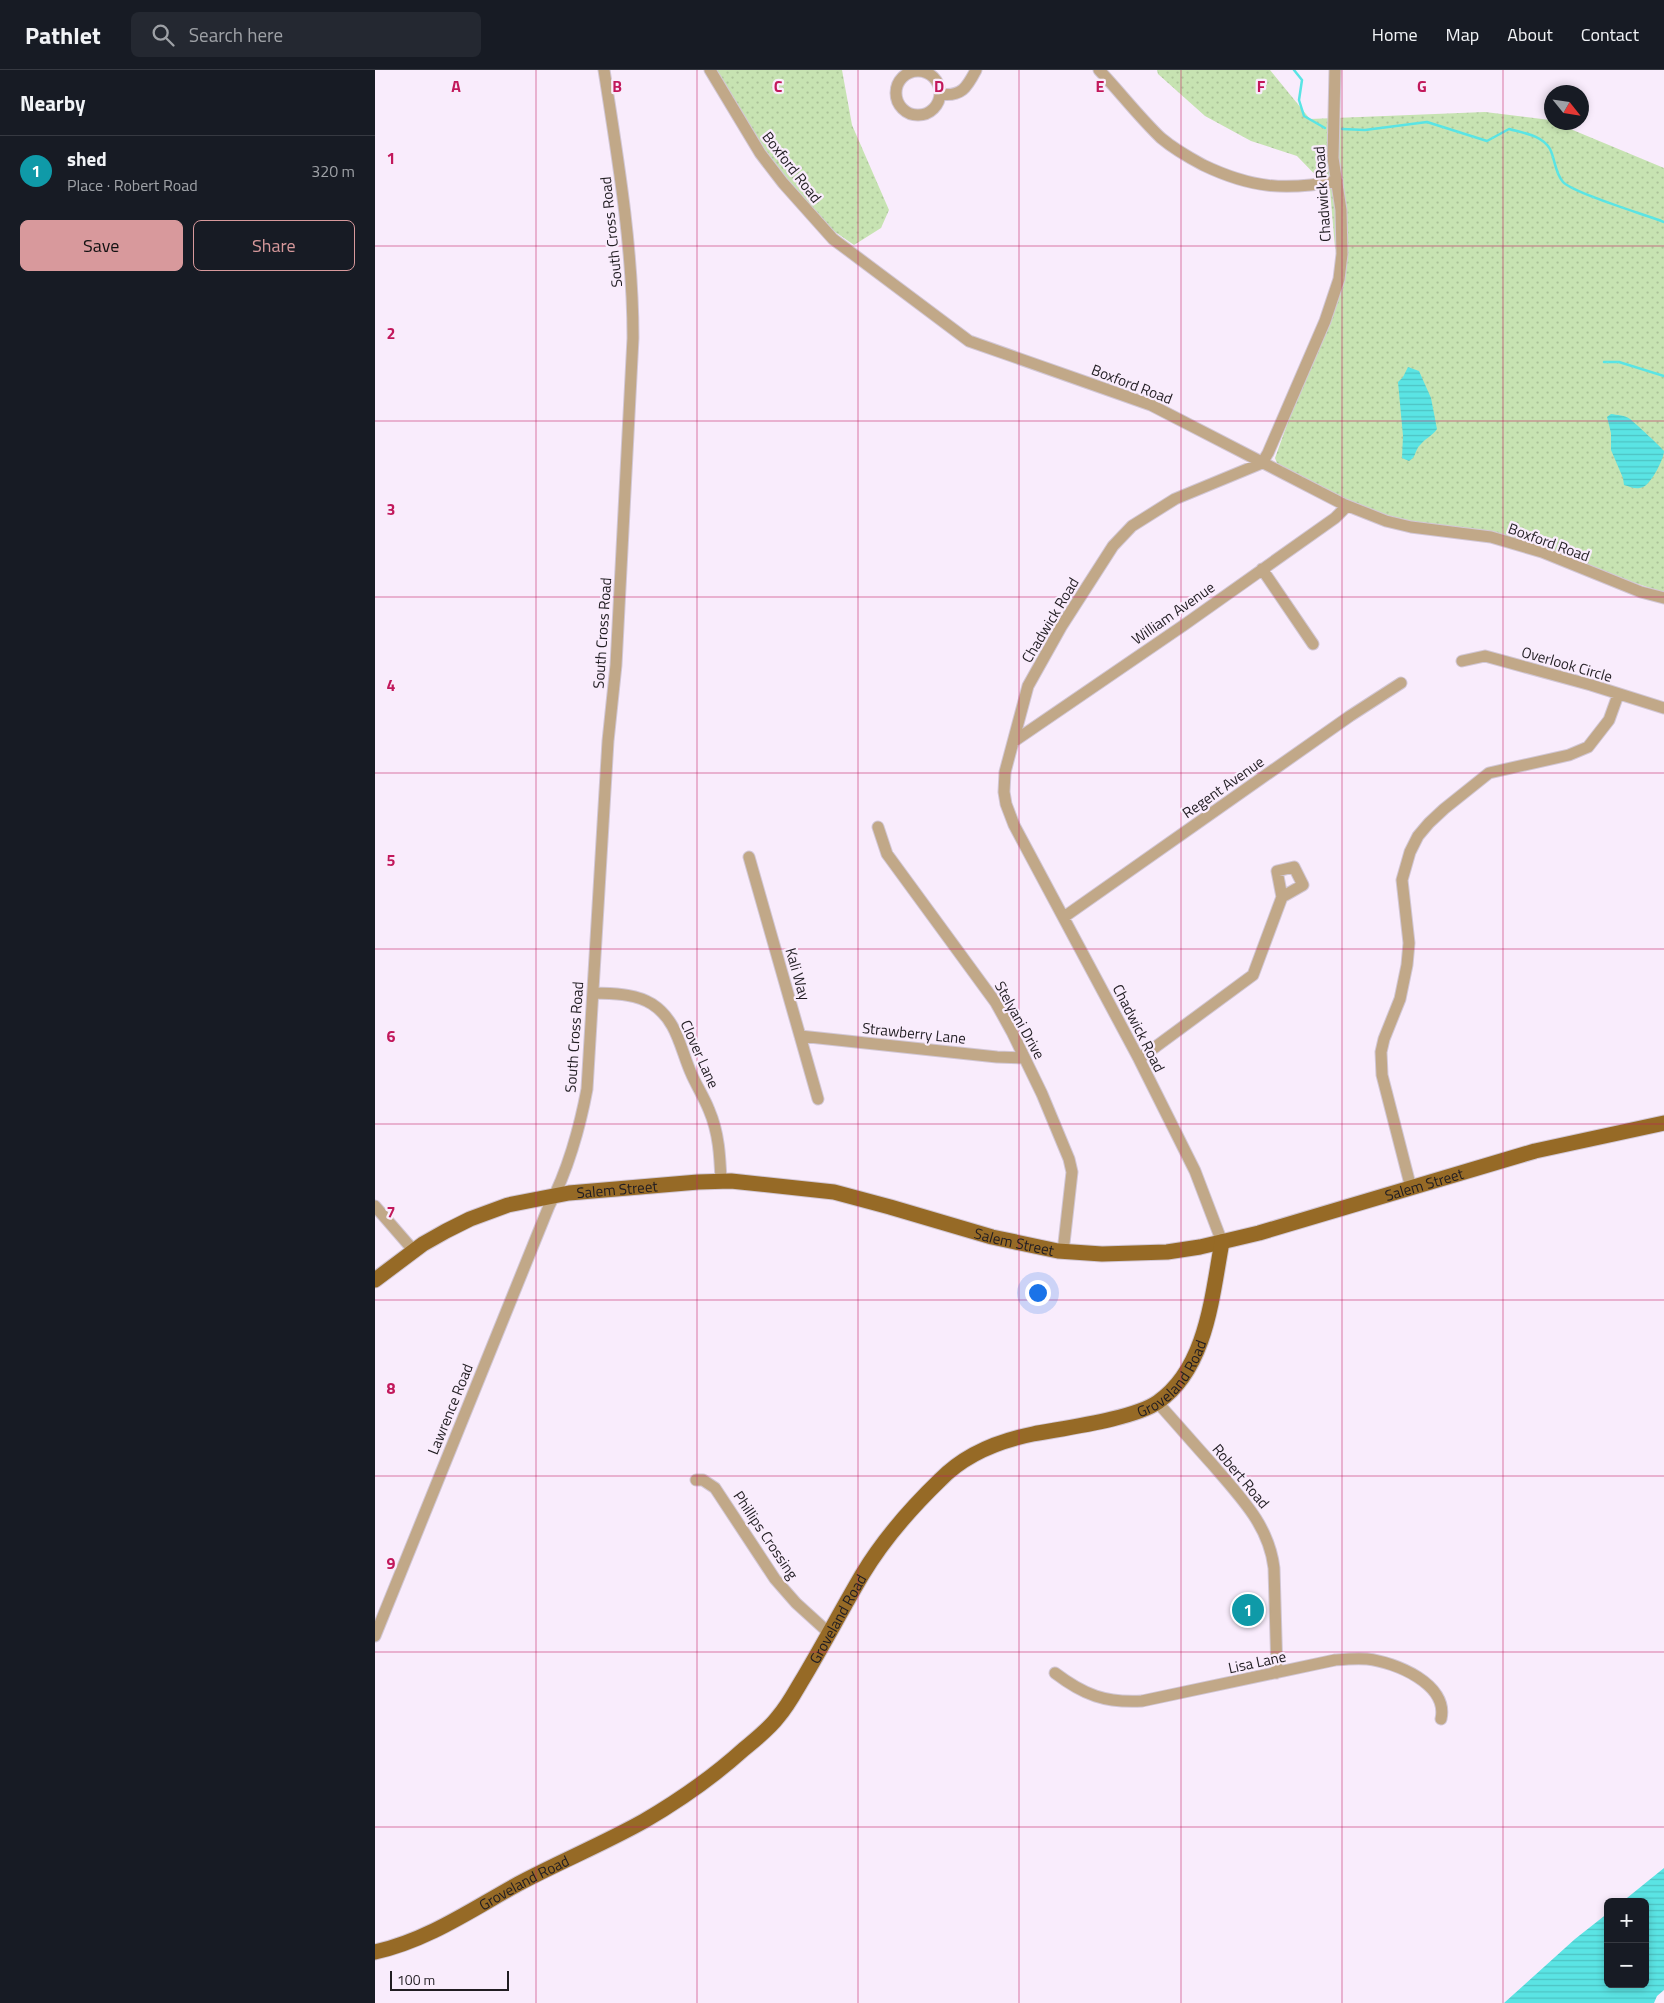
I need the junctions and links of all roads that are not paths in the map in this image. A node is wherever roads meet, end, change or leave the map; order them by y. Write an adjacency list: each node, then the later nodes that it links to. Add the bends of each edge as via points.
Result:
1 (604, 70): 22 (street, South Cross Road, via 625,212 633,338 617,646)
2 (710, 70): 8 (street, Boxford Road, via 760,154 810,214 845,248 951,329 969,341 1151,405)
3 (976, 70): 6 (street, via 961,92 951,96)
4 (1099, 70): 7 (street, via 1161,138 1183,155 1227,177 1263,186 1283,187)
5 (1335, 70): 7 (street, Chadwick Road, via 1333,158)
6 (940, 94)
7 (1337, 181): 8 (street, Chadwick Road, via 1342,254 1335,293 1296,392)
8 (1262, 463): 9 (street, Boxford Road); 17 (street, Chadwick Road, via 1175,499 1119,538 1038,667 1027,692)
9 (1347, 506): 10 (street, William Avenue); 11 (street, Boxford Road, via 1411,528 1491,537 1542,552)
10 (1262, 569): 12 (street); 17 (street, William Avenue)
11 (1664, 598)
12 (1313, 644)
13 (1462, 661): 15 (street, Overlook Circle, via 1485,656)
14 (1401, 683): 21 (street, Regent Avenue)
15 (1618, 694): 16 (street, Overlook Circle); 29 (street, via 1609,720 1588,746 1569,755 1489,773 1429,823 1410,852 1402,880 1409,943 1407,965 1400,999 1384,1039 1381,1062 1389,1107)
16 (1664, 708)
17 (1013, 742): 21 (street, Chadwick Road, via 1005,772 1006,804)
18 (878, 827): 24 (street, Stelyani Drive, via 887,854 996,1003)
19 (749, 857): 23 (street, Kali Way)
20 (1282, 897): 25 (street, via 1253,975)
21 (1064, 917): 25 (street, Chadwick Road)
22 (593, 993): 28 (street, Clover Lane, via 641,998 664,1014 673,1026 710,1111 720,1150); 30 (street, South Cross Road, via 583,1111)
23 (800, 1036): 24 (street, Strawberry Lane); 26 (street, Kali Way)
24 (1024, 1058): 34 (street, Stelyani Drive, via 1055,1125 1072,1172)
25 (1139, 1059): 32 (street, Chadwick Road, via 1195,1171)
26 (818, 1099)
27 (1664, 1122): 29 (main road, Salem Street, via 1535,1151)
28 (721, 1181): 30 (main road, Salem Street); 34 (main road, Salem Street, via 834,1192 1024,1246)
29 (1411, 1188): 32 (main road, Salem Street)
30 (555, 1195): 33 (main road, Salem Street, via 484,1213); 39 (street, Lawrence Road)
31 (375, 1206): 33 (street)
32 (1222, 1242): 34 (main road, Salem Street, via 1167,1252); 36 (main road, Groveland Road, via 1199,1345 1175,1385)
33 (414, 1251): 35 (main road, Salem Street)
34 (1063, 1252)
35 (375, 1280)
36 (1157, 1402): 38 (main road, Groveland Road, via 1112,1418 998,1443 959,1462 886,1539); 41 (street, Robert Road, via 1246,1503 1265,1533 1274,1568)
37 (696, 1480): 38 (street, Phillips Crossing, via 708,1482 715,1488 775,1579)
38 (829, 1633): 43 (main road, Groveland Road, via 775,1722 685,1796 641,1822 517,1884 452,1923)
39 (375, 1636)
40 (1055, 1673): 41 (street, Lisa Lane, via 1095,1697 1123,1702 1142,1701)
41 (1277, 1673): 42 (street, Lisa Lane, via 1351,1659 1391,1664 1413,1674 1434,1692 1442,1704)
42 (1441, 1719)
43 (375, 1952)

